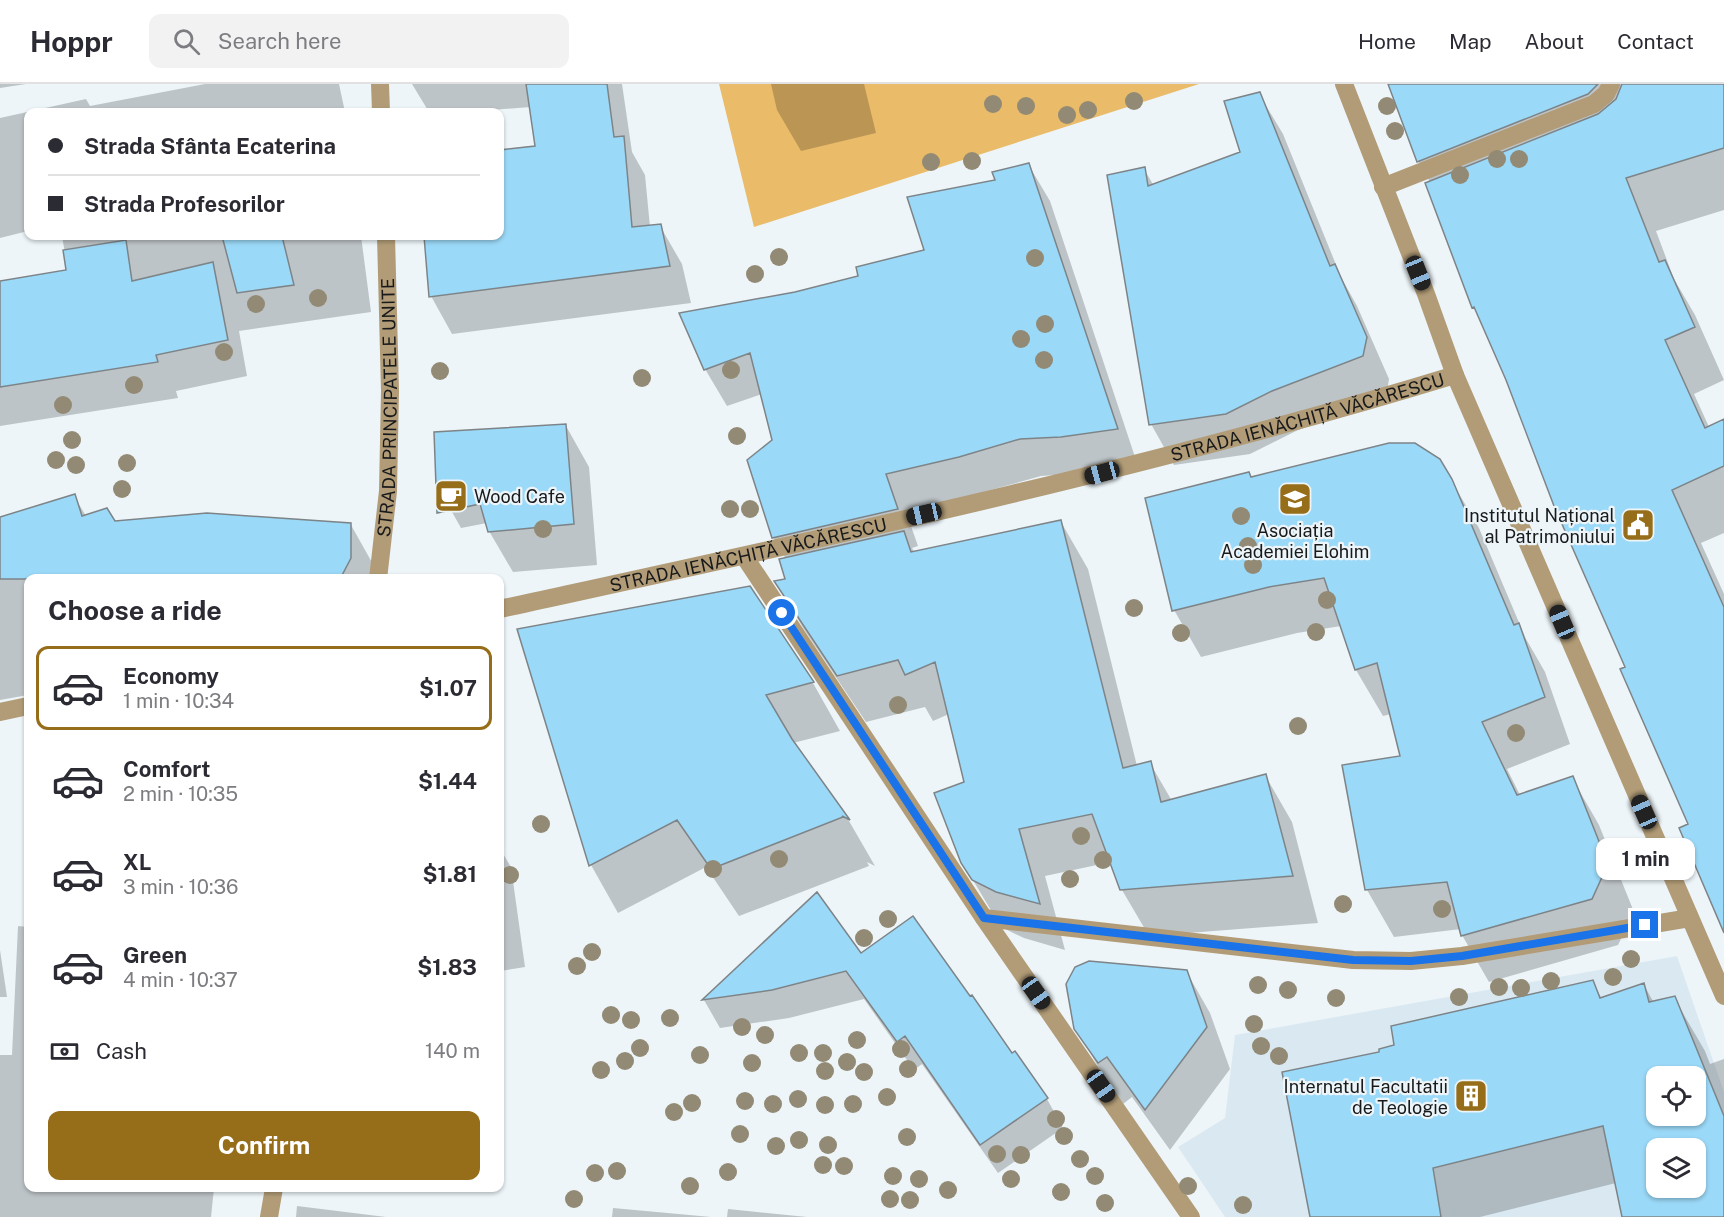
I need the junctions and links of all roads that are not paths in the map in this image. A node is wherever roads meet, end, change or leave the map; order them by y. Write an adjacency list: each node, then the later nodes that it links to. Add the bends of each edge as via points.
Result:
1 (380, 84): 4 (street)
2 (1344, 84): 5 (street)
3 (1611, 84): 5 (street, via 1594,104)
4 (381, 108)
5 (1383, 187): 7 (street)
6 (386, 240): 9 (street, STRADA PRINCIPATELE UNITE, via 388,491)
7 (1455, 375): 8 (street, STRADA IENĂCHIȚĂ VĂCĂRESCU, via 1081,478); 14 (street, STRADA IENĂCHIȚĂ VĂCĂRESCU)
8 (744, 556): 10 (street, STRADA IENĂCHIȚĂ VĂCĂRESCU); 13 (street)
9 (379, 574)
10 (504, 608)
11 (24, 707): 12 (street)
12 (0, 712)
13 (984, 918): 14 (street, via 1353,960 1411,961); 18 (street)
14 (1690, 918): 15 (street, STRADA IENĂCHIȚĂ VĂCĂRESCU)
15 (1724, 996)
16 (273, 1192): 17 (street)
17 (269, 1217)
18 (1191, 1217)

